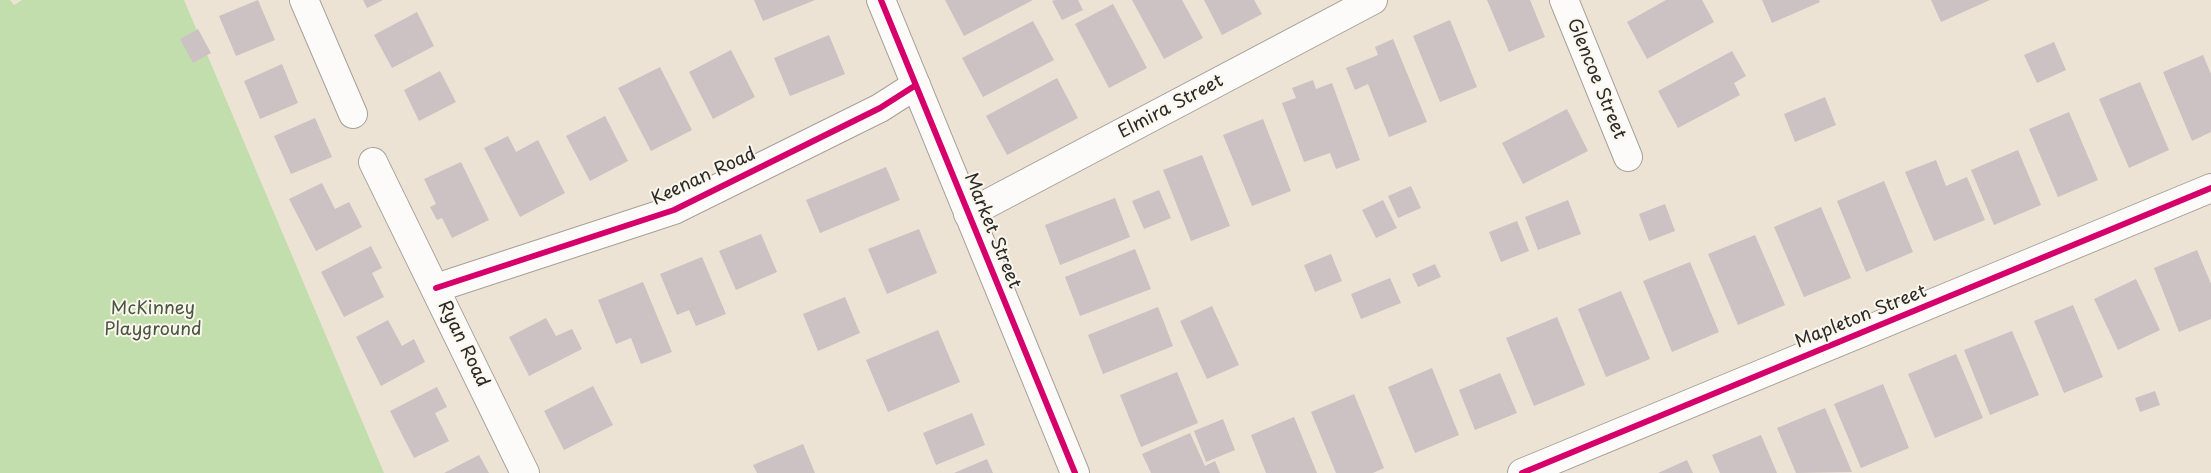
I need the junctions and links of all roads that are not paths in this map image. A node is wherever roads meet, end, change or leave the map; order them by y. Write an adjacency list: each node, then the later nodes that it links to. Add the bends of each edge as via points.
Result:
1 (304, 0): 6 (street)
2 (881, 0): 5 (street, Market Street)
3 (1373, 0): 10 (street, Elmira Street)
4 (1564, 0): 7 (street, Glencoe Street)
5 (916, 85): 10 (street, Market Street); 11 (street, Keenan Road, via 880,108 674,210)
6 (353, 114)
7 (1628, 157)
8 (373, 162): 11 (street, Ryan Road)
9 (2211, 188): 14 (street, Mapleton Street)
10 (968, 214): 13 (street, Market Street)
11 (436, 288): 12 (street, Ryan Road)
12 (525, 473)
13 (1075, 473)
14 (1522, 473)

